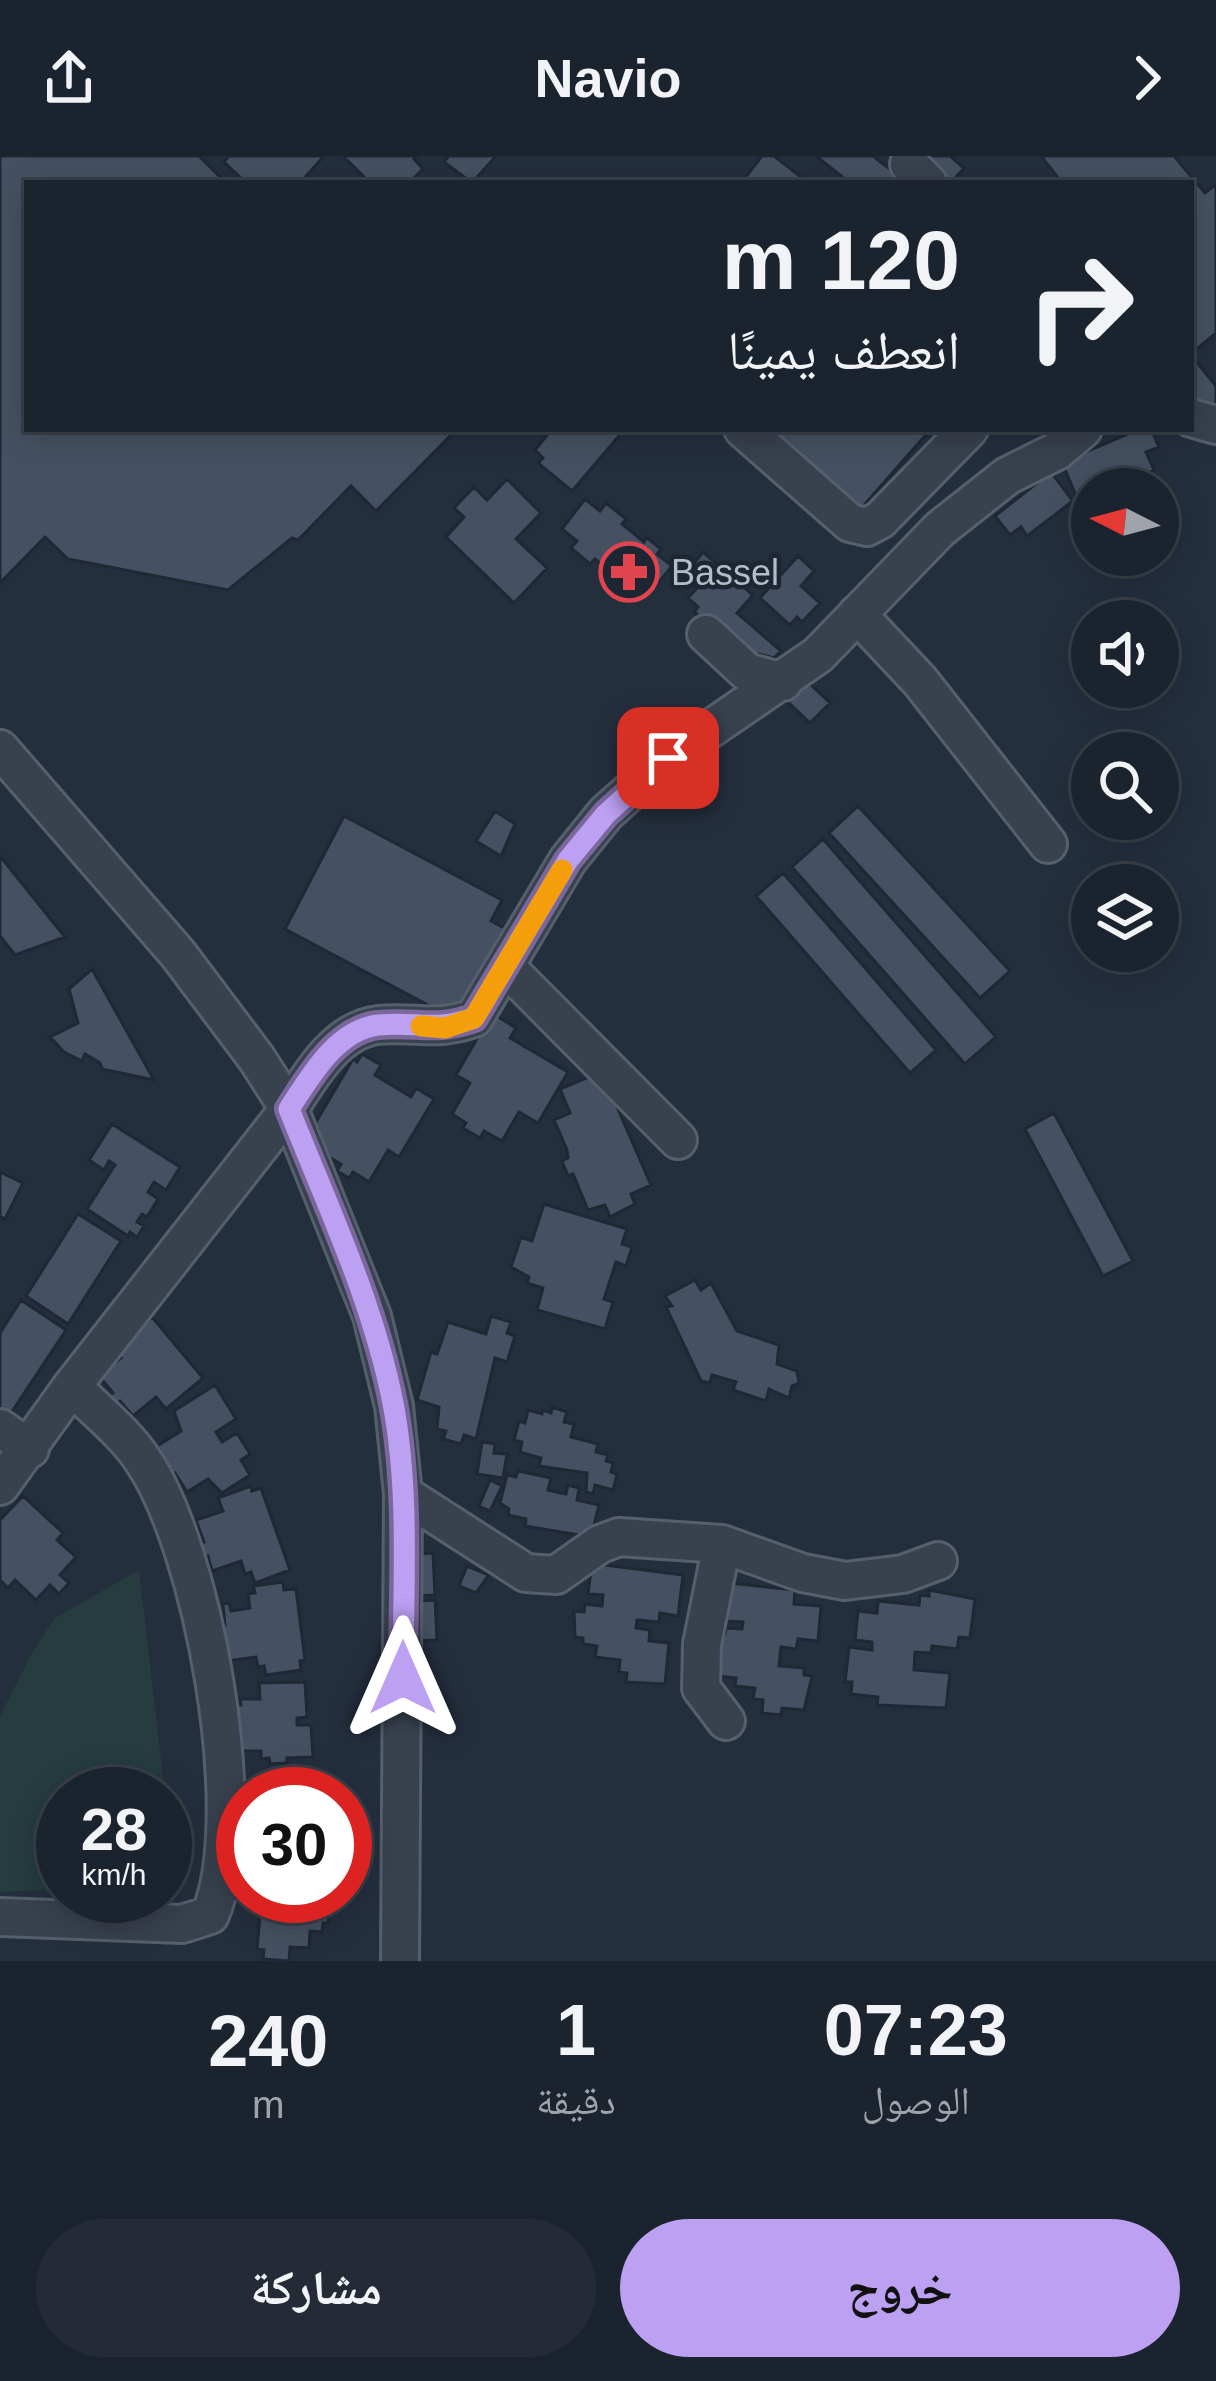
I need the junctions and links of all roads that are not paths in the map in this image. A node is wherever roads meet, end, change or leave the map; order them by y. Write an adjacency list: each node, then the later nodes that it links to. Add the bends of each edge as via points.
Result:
1 (746, 432): 2 (street, via 850,523 867,527)
2 (966, 432)
3 (1074, 432): 4 (street, via 1058,451 1007,476 940,529)
4 (857, 614): 6 (street); 8 (street)
5 (706, 634): 6 (street, via 747,672)
6 (782, 682): 9 (street, via 668,758 606,814 568,860)
7 (0, 748): 10 (street, via 178,954)
8 (1048, 844)
9 (507, 968): 10 (street, via 474,1018 445,1028 373,1025 344,1039); 11 (street)
10 (289, 1109): 12 (street); 15 (street, via 372,1316 394,1406)
11 (678, 1140)
12 (72, 1385): 13 (street); 19 (street, via 142,1459 182,1545 218,1683 222,1887 210,1915 182,1924)
13 (15, 1438): 14 (street)
14 (0, 1486)
15 (403, 1494): 16 (street, via 526,1573 556,1575 619,1537); 20 (street)
16 (722, 1544): 17 (street, via 844,1581); 18 (street, via 701,1688)
17 (938, 1561)
18 (726, 1721)
19 (0, 1917)
20 (400, 1961)

